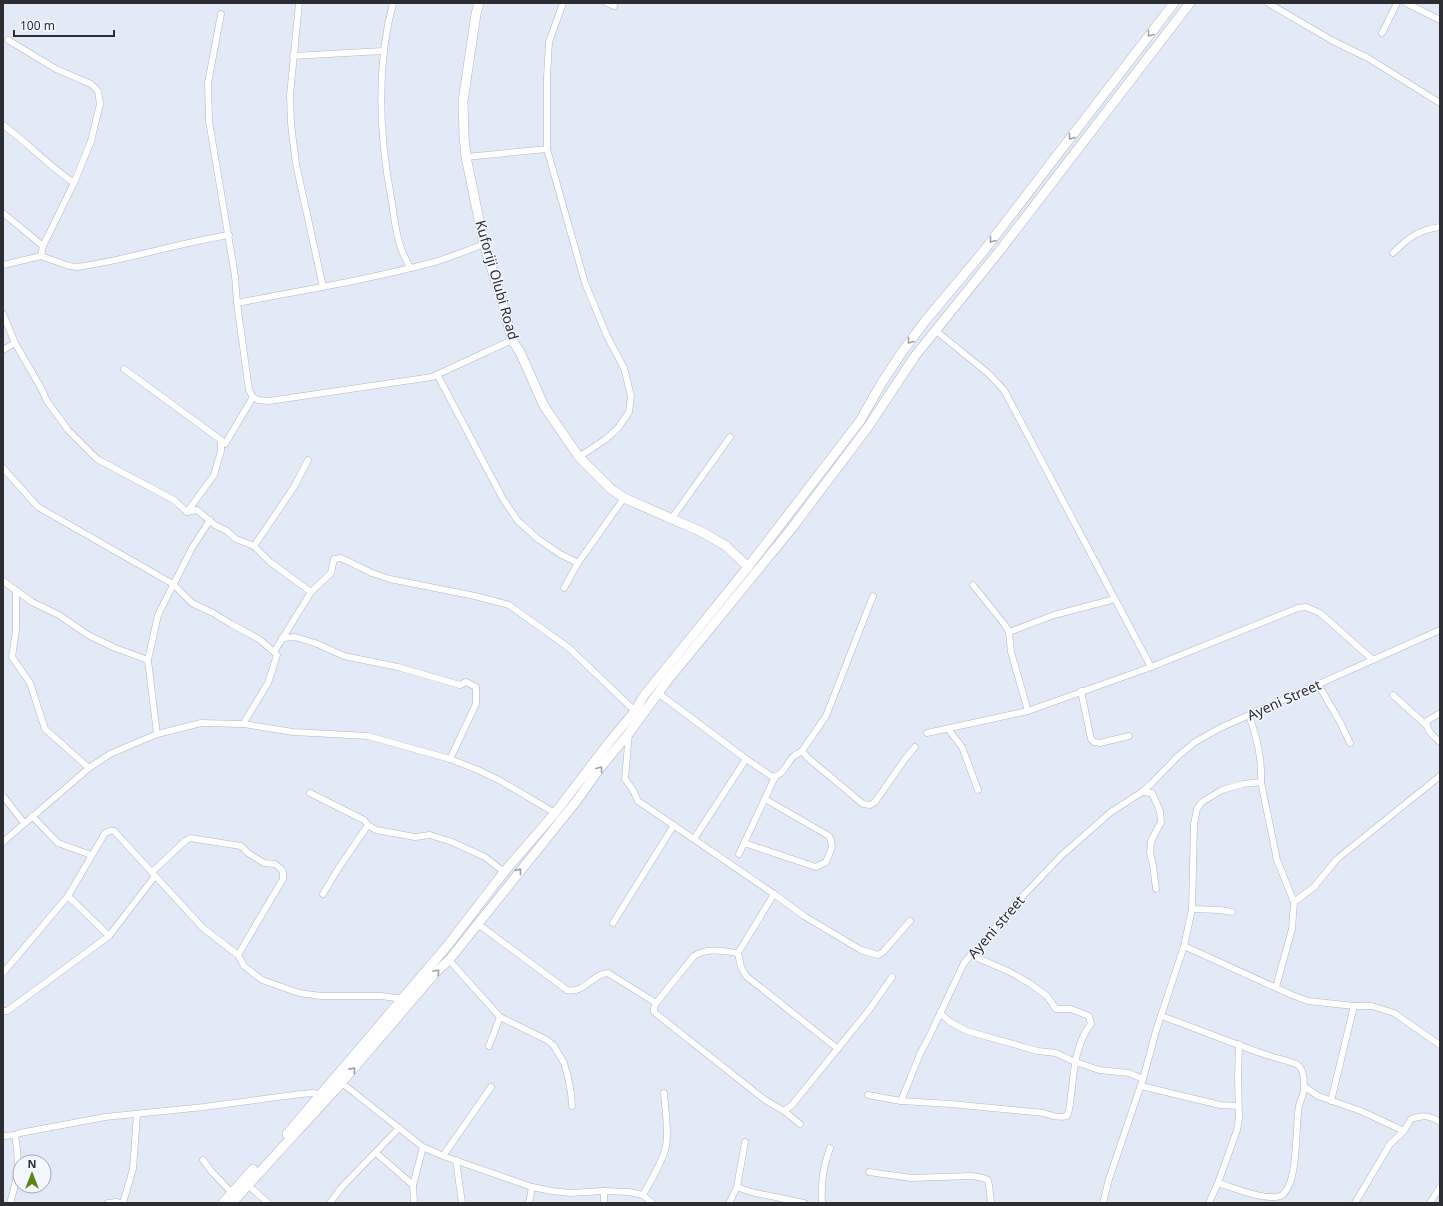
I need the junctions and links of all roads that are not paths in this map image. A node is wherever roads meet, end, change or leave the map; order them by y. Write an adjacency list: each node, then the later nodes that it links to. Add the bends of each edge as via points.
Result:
1 (298, 3): 17 (street)
2 (393, 3): 16 (street)
3 (479, 3): 21 (main road, Kuforiji Olubi Road, via 464,101)
4 (563, 3): 20 (street, via 549,42)
5 (607, 3): 11 (street)
6 (1174, 3): 42 (main road, one-way to 42, via 982,253 926,320 890,371)
7 (1190, 3): 35 (main road, via 1002,248)
8 (1268, 3): 18 (street, via 1368,58)
9 (1397, 3): 14 (street)
10 (1406, 3): 13 (street)
11 (614, 6)
12 (222, 14): 25 (street, via 208,83 208,102)
13 (1440, 20)
14 (1382, 32)
15 (8, 40): 22 (street, via 56,69 91,84 98,91 100,104 91,141)
16 (383, 51): 17 (street); 31 (street, via 381,122 386,174 397,234)
17 (293, 56): 32 (street, via 290,95 296,164)
18 (1440, 103)
19 (3, 125): 22 (street)
20 (547, 149): 21 (street); 46 (street, via 585,283 607,336 624,368 631,396 629,412 618,428)
21 (466, 157): 26 (main road, Kuforiji Olubi Road)
22 (74, 183): 27 (street)
23 (3, 213): 27 (street)
24 (1440, 227): 28 (street, via 1407,239)
25 (229, 235): 29 (street, via 77,267); 33 (street)
26 (484, 244): 31 (street); 36 (main road, Kuforiji Olubi Road)
27 (43, 246): 29 (street)
28 (1393, 253)
29 (41, 256): 30 (street)
30 (3, 265)
31 (410, 268): 32 (street)
32 (323, 287): 33 (street)
33 (237, 303): 41 (street, via 245,370 249,390)
34 (3, 314): 37 (street)
35 (935, 330): 43 (main road); 63 (street, via 989,374 1004,390)
36 (512, 340): 40 (street); 46 (main road, Kuforiji Olubi Road, via 544,406)
37 (15, 343): 38 (street); 50 (street, via 47,401 68,430 97,458 174,500)
38 (3, 350)
39 (124, 369): 45 (street)
40 (438, 376): 41 (street, via 269,401); 54 (street, via 503,499 518,521 538,539)
41 (254, 397): 45 (street, via 225,444)
42 (860, 421): 43 (main road); 55 (main road)
43 (868, 427): 67 (main road, via 792,528)
44 (730, 437): 51 (street)
45 (221, 440): 50 (street, via 221,451 214,475)
46 (579, 457): 49 (main road, Kuforiji Olubi Road, via 599,479)
47 (308, 460): 53 (street, via 294,487)
48 (3, 468): 57 (street, via 38,506)
49 (624, 498): 51 (main road, Kuforiji Olubi Road); 54 (street)
50 (187, 512): 52 (street, via 197,510)
51 (672, 518): 55 (main road, Kuforiji Olubi Road, via 726,546)
52 (210, 520): 53 (street, via 236,539); 57 (street)
53 (254, 546): 61 (street, via 270,562)
54 (578, 563): 59 (street)
55 (748, 568): 67 (main road)
56 (3, 581): 60 (street)
57 (173, 584): 68 (street, via 192,603 213,612 259,639); 69 (street, via 158,615)
58 (973, 585): 65 (street)
59 (564, 588)
60 (16, 590): 69 (street, via 88,635); 93 (street, via 16,630 12,657 30,683 45,729)
61 (311, 592): 66 (street); 76 (street, via 331,573 334,559 341,558 390,579 509,605 569,648)
62 (873, 596): 90 (street, via 826,716)
63 (1115, 599): 65 (street, via 1054,615); 71 (street)
64 (1440, 630): 70 (street, Ayeni Street)
65 (1009, 632): 77 (street)
66 (282, 638): 68 (street, via 274,652); 91 (street, via 295,636 344,656 398,667 460,685 466,682 476,687 476,704)
67 (688, 648): 74 (main road); 76 (main road, via 643,697)
68 (277, 655): 80 (street, via 268,682)
69 (148, 660): 85 (street)
70 (1372, 660): 71 (street, via 1320,613 1306,607); 72 (street, Ayeni Street)
71 (1151, 667): 73 (street)
72 (1318, 684): 79 (street, Ayeni Street); 88 (street)
73 (1082, 691): 77 (street); 86 (street, via 1094,742)
74 (658, 693): 83 (main road); 92 (street)
75 (1393, 695): 81 (street)
76 (635, 711): 102 (main road)
77 (1028, 711): 82 (street)
78 (1440, 713): 81 (street, via 1427,721)
79 (1250, 715): 96 (street, via 1259,746); 98 (street, Ayeni Street, via 1195,742)
80 (243, 724): 85 (street, via 201,723); 91 (street, via 293,732 368,736)
81 (1426, 725): 87 (street)
82 (948, 729): 84 (street); 97 (street, via 962,747)
83 (629, 733): 106 (street, via 625,779 638,801); 123 (main road, one-way to 83)
84 (927, 733)
85 (157, 734): 93 (street, via 110,754)
86 (1129, 736)
87 (1440, 742)
88 (1350, 743)
89 (915, 747): 90 (street, via 870,806 864,804)
90 (802, 751): 95 (street, via 793,756)
91 (450, 759): 102 (street, via 499,780)
92 (746, 759): 95 (street); 107 (street)
93 (89, 768): 103 (street)
94 (1440, 776): 118 (street, via 1337,859 1314,888)
95 (775, 777): 101 (street)
96 (1261, 782): 118 (street, via 1277,860); 119 (street, via 1222,790 1202,802 1197,809 1194,824)
97 (978, 790)
98 (1142, 792): 114 (street, via 1152,793 1160,811 1161,822 1151,841 1150,853); 128 (street, Ayeni street, via 1111,812 1062,855)
99 (310, 793): 105 (street, via 364,820)
100 (3, 796): 104 (street)
101 (765, 799): 109 (street); 109 (street, via 829,836 833,842 826,862 816,867)
102 (555, 813): 112 (main road)
103 (32, 816): 104 (street); 111 (street, via 58,843)
104 (24, 823): 108 (street)
105 (368, 825): 112 (street, via 376,830 414,837 430,835 452,842 485,857); 115 (street)
106 (674, 825): 107 (street); 122 (street)
107 (694, 839): 116 (street)
108 (3, 842)
109 (744, 843): 110 (street)
110 (739, 854)
111 (91, 855): 113 (street, via 105,833 114,831); 117 (street)
112 (504, 872): 133 (main road)
113 (154, 874): 124 (street); 127 (street, via 203,928); 127 (street, via 184,841 190,838 241,846 264,863 275,864 281,869 283,879)
114 (1156, 889)
115 (323, 894)
116 (774, 894): 121 (street, via 837,937 872,954 878,955 883,952); 126 (street)
117 (68, 896): 124 (street); 130 (street)
118 (1294, 902): 132 (street, via 1292,929)
119 (1192, 909): 120 (street); 125 (street)
120 (1232, 912)
121 (910, 921)
122 (613, 923)
123 (478, 924): 129 (main road); 134 (street, via 567,990 577,990 608,973)
124 (109, 936): 136 (street, via 7,1011)
125 (1184, 946): 132 (street); 138 (street)
126 (738, 953): 134 (street, via 702,951 694,956); 143 (street, via 741,968 746,976)
127 (238, 955): 133 (street, via 244,966 262,980 299,993)
128 (971, 955): 137 (street, Ayeni street, via 964,963); 144 (street, via 1029,983 1047,996 1056,1009 1071,1009 1089,1016 1091,1024 1085,1031)
129 (449, 960): 139 (street); 146 (main road, one-way to 129)
130 (3, 973)
131 (892, 977): 143 (street)
132 (1276, 987): 135 (street, via 1308,1000)
133 (403, 998): 146 (main road)
134 (656, 1003): 157 (street, via 654,1012 765,1100)
135 (1354, 1006): 141 (street, via 1372,1006 1394,1013); 154 (street)
136 (3, 1011)
137 (940, 1012): 144 (street, via 950,1022 967,1031 1038,1051 1056,1053); 153 (street, Ayeni street)
138 (1161, 1016): 140 (street); 145 (street)
139 (500, 1017): 142 (street); 155 (street, via 554,1046 564,1063)
140 (1239, 1044): 149 (street, via 1297,1064 1302,1069); 156 (street)
141 (1440, 1045)
142 (489, 1046)
143 (838, 1049): 157 (street, via 792,1105)
144 (1076, 1062): 145 (street, via 1102,1070 1128,1073); 153 (street, via 1070,1108 1067,1116 1061,1118 1044,1113)
145 (1143, 1079): 147 (street)
146 (338, 1080): 151 (main road); 161 (street); 174 (main road)
147 (1141, 1086): 156 (street, via 1220,1105); 198 (street, via 1109,1180)
148 (491, 1087): 169 (street)
149 (1305, 1087): 154 (street); 173 (street, via 1299,1106 1292,1178 1287,1189 1275,1197 1263,1197)
150 (664, 1093): 181 (street, via 666,1147)
151 (320, 1095): 158 (street, via 301,1094); 180 (main road)
152 (868, 1095): 153 (street)
153 (901, 1101)
154 (1331, 1101): 162 (street, via 1361,1111)
155 (572, 1106)
156 (1238, 1106): 173 (street, via 1237,1130)
157 (784, 1111): 160 (street)
158 (137, 1114): 164 (street, via 105,1117); 184 (street, via 133,1169)
159 (1440, 1122): 162 (street, via 1422,1115 1411,1119)
160 (800, 1124)
161 (399, 1128): 166 (street); 168 (street)
162 (1404, 1131): 200 (street, via 1390,1144)
163 (3, 1136): 164 (street)
164 (15, 1136): 182 (street, via 19,1154)
165 (744, 1142): 177 (street)
166 (423, 1147): 169 (street); 175 (street)
167 (830, 1148): 196 (street, via 822,1176)
168 (376, 1152): 175 (street); 188 (street)
169 (443, 1156): 171 (street)
170 (203, 1160): 180 (street)
171 (456, 1160): 176 (street); 190 (street)
172 (869, 1172): 197 (street, via 911,1178 983,1178 988,1180 990,1185)
173 (1218, 1183): 199 (street)
174 (248, 1185): 186 (main road); 187 (street)
175 (413, 1185): 189 (street)
176 (532, 1187): 179 (street, via 570,1193); 191 (street)
177 (738, 1187): 194 (street); 195 (street)
178 (1440, 1187): 201 (street)
179 (604, 1191): 181 (street); 192 (street)
180 (232, 1193): 185 (main road)
181 (643, 1195): 193 (street)
182 (10, 1203)
183 (108, 1203): 184 (street)
184 (122, 1203)
185 (223, 1203)
186 (232, 1203)
187 (268, 1203)
188 (330, 1203)
189 (414, 1203)
190 (462, 1203)
191 (529, 1203)
192 (604, 1203)
193 (652, 1203)
194 (729, 1203)
195 (804, 1203)
196 (822, 1203)
197 (991, 1203)
198 (1104, 1203)
199 (1209, 1203)
200 (1355, 1203)
201 (1430, 1203)

